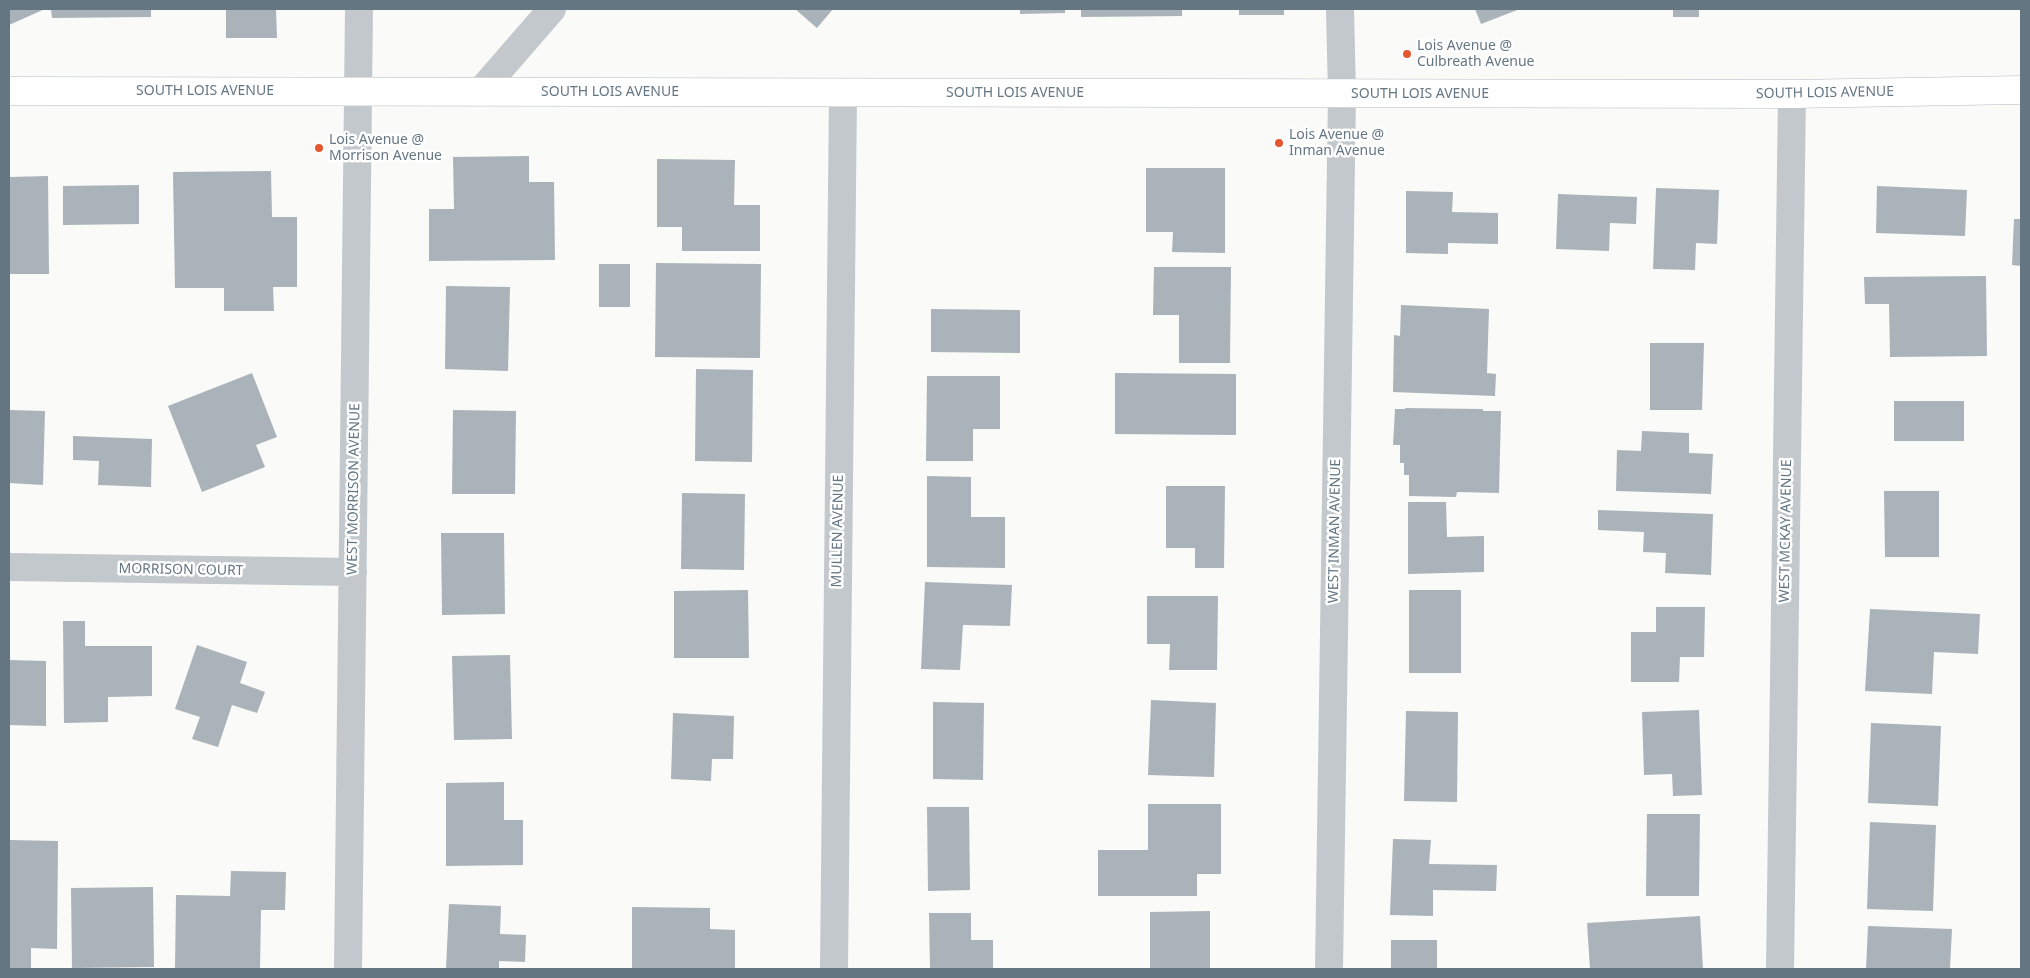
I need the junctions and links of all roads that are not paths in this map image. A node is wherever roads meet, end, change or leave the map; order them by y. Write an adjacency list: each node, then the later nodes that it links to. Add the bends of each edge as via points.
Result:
1 (359, 9): 6 (street, WEST MORRISON AVENUE)
2 (552, 9): 7 (street)
3 (1340, 9): 9 (street, WEST INMAN AVENUE)
4 (2021, 90): 10 (street, SOUTH LOIS AVENUE)
5 (9, 91): 6 (street, SOUTH LOIS AVENUE)
6 (358, 91): 7 (street, SOUTH LOIS AVENUE); 12 (street, WEST MORRISON AVENUE)
7 (480, 92): 8 (street, SOUTH LOIS AVENUE)
8 (843, 93): 9 (street, SOUTH LOIS AVENUE); 14 (street, MULLEN AVENUE)
9 (1342, 94): 10 (street, SOUTH LOIS AVENUE); 15 (street, WEST INMAN AVENUE)
10 (1792, 94): 16 (street, WEST MCKAY AVENUE)
11 (9, 567): 12 (street, MORRISON COURT)
12 (353, 572): 13 (street, WEST MORRISON AVENUE)
13 (348, 969)
14 (834, 969)
15 (1329, 969)
16 (1780, 969)

